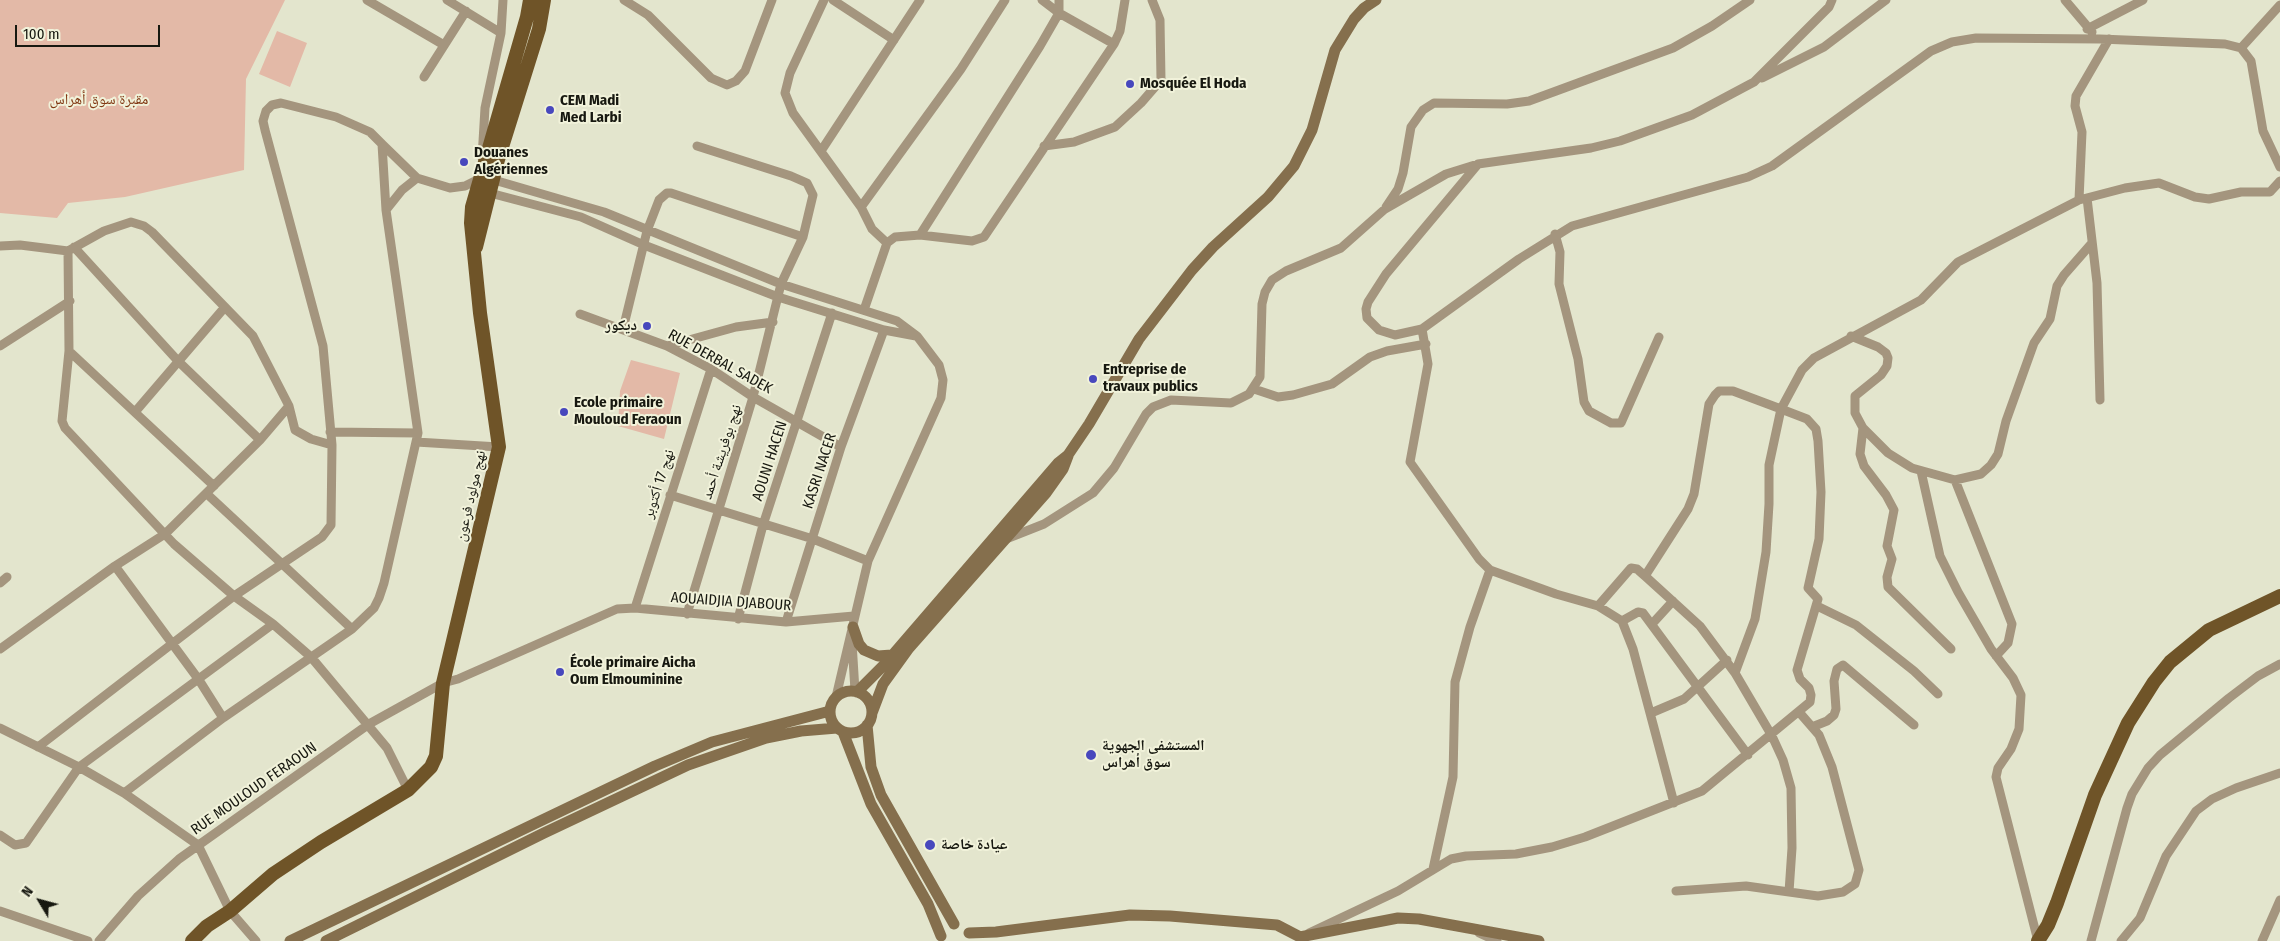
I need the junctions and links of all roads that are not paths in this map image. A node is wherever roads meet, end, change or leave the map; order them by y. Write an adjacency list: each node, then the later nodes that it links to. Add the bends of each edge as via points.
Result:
1 (367, 0): 30 (street)
2 (447, 0): 23 (street)
3 (503, 0): 26 (street)
4 (530, 0): 41 (main road, نهج مولود فرعون)
5 (544, 0): 43 (main road, نهج مولود فرعون, via 539,29)
6 (624, 0): 7 (street, via 648,15 711,78 727,85 745,71)
7 (772, 0)
8 (824, 0): 37 (street, via 790,73 785,93 793,113)
9 (833, 0): 28 (street)
10 (920, 0): 28 (street)
11 (1005, 0): 45 (street, via 961,69)
12 (1042, 0): 24 (street)
13 (1059, 0): 24 (street)
14 (1125, 0): 29 (street, via 1120,31)
15 (1152, 0): 36 (street, via 1160,20 1161,80 1142,104 1115,127 1074,142)
16 (1376, 0): 100 (street, via 1354,19 1335,50 1312,130 1294,166 1268,197 1213,247 1165,304 1120,369 1054,484)
17 (1750, 0): 46 (street, via 1673,48 1530,101 1508,104 1434,103 1423,110 1411,127 1398,189)
18 (1832, 0): 33 (street, via 1829,7)
19 (1886, 0): 33 (street, via 1824,47)
20 (2065, 0): 25 (street)
21 (2143, 0): 25 (street)
22 (2280, 4): 31 (street)
23 (466, 11): 26 (street); 30 (street)
24 (1059, 13): 29 (street); 50 (street)
25 (2087, 29): 27 (street)
26 (502, 34): 41 (street, via 485,108)
27 (2105, 39): 31 (street, via 2226,44); 44 (street, via 2076,96 2075,106 2082,132); 49 (street, via 1976,38 1952,42 1931,51 1772,166 1748,177 1572,226)
28 (894, 40): 37 (street)
29 (1114, 44): 36 (street)
30 (444, 45): 32 (street)
31 (2241, 48): 39 (street, via 2251,61 2263,131)
32 (424, 77)
33 (1754, 82): 38 (street, via 1692,115 1620,141)
34 (382, 144): 40 (street); 47 (street); 86 (street, via 370,132 336,117 281,103 272,105 263,121 323,346)
35 (697, 146): 51 (street, نهج بوفريشة أحمد, via 807,183 813,195)
36 (1044, 146): 50 (street, via 981,239 972,242)
37 (821, 151): 45 (street)
38 (1478, 164): 46 (street, via 1446,174); 67 (street, via 1386,274 1366,309 1370,322 1390,334 1401,335)
39 (2280, 167)
40 (417, 178): 41 (street, via 450,188); 47 (street)
41 (476, 181): 43 (street); 43 (street); 57 (main road, نهج مولود فرعون, via 471,223)
42 (2280, 181): 44 (street, via 2270,192 2241,192 2209,199 2195,198 2159,183)
43 (492, 187): 48 (street, via 604,212); 54 (street, via 580,217); 57 (main road, نهج مولود فرعون)
44 (2083, 199): 53 (street); 70 (street, via 1958,262 1921,300)
45 (861, 208): 52 (street, via 872,228)
46 (1384, 209): 78 (street, via 1341,248 1272,280 1263,298 1261,370)
47 (386, 210): 87 (street)
48 (647, 231): 51 (street, via 661,196 671,193); 54 (street); 58 (street)
49 (1555, 234): 67 (street); 71 (street, via 1560,252 1559,284 1578,359 1584,402 1589,411 1616,425 1621,423)
50 (920, 235): 52 (street, via 895,237)
51 (803, 237): 58 (street, نهج بوفريشة أحمد)
52 (887, 243): 62 (street)
53 (2092, 243): 80 (street, via 2097,283); 93 (street, via 2057,286 2050,319 2034,344 2006,421 1998,454 1981,474)
54 (644, 245): 59 (street); 66 (street)
55 (0, 246): 56 (street)
56 (71, 249): 60 (street); 61 (street, via 121,224 131,222 144,226); 76 (street)
57 (474, 255): 90 (main road, نهج مولود فرعون)
58 (781, 284): 59 (street, نهج بوفريشة أحمد); 62 (street)
59 (778, 297): 63 (street); 65 (street, نهج بوفريشة أحمد)
60 (70, 302): 73 (street); 75 (street)
61 (225, 307): 76 (street); 81 (street, via 253,336)
62 (864, 310): 69 (street, via 897,321)
63 (832, 313): 68 (street); 84 (street, AOUNI HACEN)
64 (580, 314): 66 (street, RUE DERBAL SADEK)
65 (773, 322): 74 (street, via 736,327); 79 (street, نهج بوفريشة أحمد)
66 (623, 329): 74 (street, RUE DERBAL SADEK)
67 (1422, 329): 72 (street)
68 (884, 330): 69 (street); 91 (street, KASRI NACER)
69 (917, 336): 102 (street, via 938,365 943,380 941,398)
70 (1851, 336): 82 (street, via 1808,364); 85 (street, via 1878,347 1886,352 1888,358 1881,375 1855,396 1855,413)
71 (1659, 337)
72 (1426, 344): 78 (street, via 1370,357 1332,384 1293,395 1278,397); 105 (street, via 1428,364 1410,462)
73 (0, 346)
74 (666, 346): 77 (street, RUE DERBAL SADEK)
75 (69, 351): 83 (street); 99 (street, via 62,421 66,431)
76 (178, 361): 83 (street); 88 (street)
77 (710, 369): 79 (street, RUE DERBAL SADEK); 96 (street, نهج 17 أكتوبر)
78 (1254, 389): 100 (street, via 1231,403 1171,400 1153,407 1114,468 1093,493 1044,524)
79 (754, 397): 84 (street, RUE DERBAL SADEK); 97 (street, نهج بوفريشة أحمد)
80 (2100, 400)
81 (289, 406): 88 (street); 89 (street, via 298,433)
82 (1781, 409): 106 (street, via 1733,391 1719,391 1714,395 1708,404 1694,494 1688,509); 111 (street, via 1807,419 1816,429 1821,492 1819,539 1808,588 1818,599); 129 (street, via 1769,465 1766,552 1755,619)
83 (135, 412): 94 (street)
84 (797, 422): 91 (street, RUE DERBAL SADEK); 98 (street, AOUNI HACEN)
85 (1863, 428): 92 (street, via 1888,452); 123 (street, via 1860,454 1864,466 1894,510 1887,546 1892,559 1886,577 1888,587)
86 (330, 432): 87 (street); 89 (street)
87 (417, 437): 90 (street); 120 (street, via 384,583 374,608)
88 (260, 440): 94 (street)
89 (332, 445): 103 (street, via 330,528 322,538)
90 (499, 447): 131 (main road, نهج مولود فرعون)
91 (841, 447): 101 (street, KASRI NACER)
92 (1920, 471): 93 (street); 125 (street, via 1940,556)
93 (1955, 480): 125 (street, via 2012,624 2008,643)
94 (214, 486): 95 (street)
95 (207, 494): 99 (street); 103 (street)
96 (670, 495): 97 (street); 112 (street, نهج 17 أكتوبر)
97 (718, 510): 98 (street); 113 (street, نهج بوفريشة أحمد)
98 (763, 525): 101 (street); 114 (street, AOUNI HACEN)
99 (165, 534): 104 (street); 107 (street)
100 (1002, 538): 124 (street); 138 (street, via 909,648 883,684)
101 (812, 539): 102 (street); 116 (street, KASRI NACER)
102 (868, 561): 119 (street)
103 (284, 564): 107 (street); 120 (street)
104 (115, 566): 121 (street); 122 (street)
105 (1490, 570): 110 (street); 157 (street, via 1455,682 1453,777)
106 (1645, 576): 109 (street); 110 (street, via 1637,569 1628,569)
107 (234, 596): 117 (street); 121 (street)
108 (2280, 596): 176 (main road, via 2209,630 2170,662 2154,682 2128,723 2095,795 2057,903)
109 (1673, 601): 118 (street); 127 (street, via 1700,626)
110 (1598, 606): 115 (street)
111 (1817, 606): 134 (street, via 1856,625); 137 (street, via 1797,670 1811,696 1810,702)
112 (635, 608): 113 (street, AOUAIDJIA DJABOUR); 131 (street, AOUAIDJIA DJABOUR, via 617,609)
113 (687, 614): 114 (street, AOUAIDJIA DJABOUR)
114 (738, 618): 116 (street, AOUAIDJIA DJABOUR)
115 (1622, 621): 118 (street, via 1638,612); 139 (street, via 1634,649)
116 (786, 622): 119 (street, AOUAIDJIA DJABOUR)
117 (273, 624): 126 (street); 130 (street)
118 (1652, 624): 132 (street)
119 (853, 626): 124 (street, via 855,637 864,650 878,656); 133 (street); 135 (street)
120 (352, 629): 126 (street)
121 (171, 645): 130 (street); 148 (street)
122 (0, 649)
123 (1951, 649)
124 (892, 655): 133 (street)
125 (1996, 656): 176 (street, via 2021,695 2019,729 1996,777)
126 (311, 658): 140 (street); 141 (street)
127 (1727, 660): 129 (street); 132 (street)
128 (2280, 664): 177 (street, via 2228,698 2148,768 2127,808)
129 (1735, 673): 147 (street)
130 (199, 680): 140 (street); 150 (street)
131 (443, 683): 141 (street, RUE MOULOUD FERAOUN); 152 (main road, نهج مولود فرعون, via 436,756 431,767)
132 (1698, 688): 139 (street, via 1684,699); 149 (street)
133 (856, 692): 135 (street); 138 (street, via 868,700)
134 (1938, 694)
135 (836, 697): 136 (street)
136 (830, 711): 146 (street, via 830,718); 172 (street, via 712,742 663,762)
137 (1799, 712): 144 (street); 147 (street)
138 (872, 713): 143 (street)
139 (1651, 713): 154 (street)
140 (223, 718): 153 (street)
141 (369, 724): 152 (street, via 387,748); 156 (street, RUE MOULOUD FERAOUN)
142 (1914, 724): 144 (street, via 1844,665 1837,669 1834,681 1834,715)
143 (868, 725): 146 (street, via 858,732); 163 (street, via 874,779 891,815)
144 (1812, 727): 159 (street, via 1825,746 1832,768 1859,870 1858,878 1850,889 1836,894 1818,896)
145 (0, 728): 148 (street)
146 (840, 730): 167 (street, via 871,804 928,904); 173 (street, via 801,731 766,738 688,765)
147 (1772, 736): 149 (street); 159 (street, via 1791,788)
148 (38, 747): 150 (street)
149 (1748, 755): 154 (street, via 1702,791)
150 (79, 767): 153 (street); 155 (street, via 26,844 15,845)
151 (2280, 773): 178 (street, via 2236,788 2196,811 2166,856 2140,918)
152 (408, 790): 161 (main road, نهج مولود فرعون, via 273,874)
153 (124, 794): 156 (street)
154 (1674, 804): 157 (street, via 1552,847 1516,854 1466,856 1451,859)
155 (0, 835)
156 (198, 845): 161 (street); 169 (street, RUE MOULOUD FERAOUN, via 138,896)
157 (1433, 869): 166 (street, via 1398,891)
158 (1676, 891): 159 (street, via 1746,886)
159 (1789, 892)
160 (2280, 900): 179 (street)
161 (230, 910): 170 (main road, نهج مولود فرعون); 171 (street)
162 (0, 911): 168 (street)
163 (954, 924): 165 (street, via 963,926); 167 (street, via 945,928)
164 (1472, 930): 166 (street, via 1398,918); 174 (street); 175 (street)
165 (969, 937): 166 (street, via 1146,915 1277,925)
166 (1300, 937)
167 (941, 938)
168 (88, 941)
169 (98, 941)
170 (192, 941)
171 (256, 941)
172 (290, 941)
173 (326, 941)
174 (1497, 941)
175 (1539, 941)
176 (2038, 941)
177 (2091, 941)
178 (2121, 941)
179 (2262, 941)

